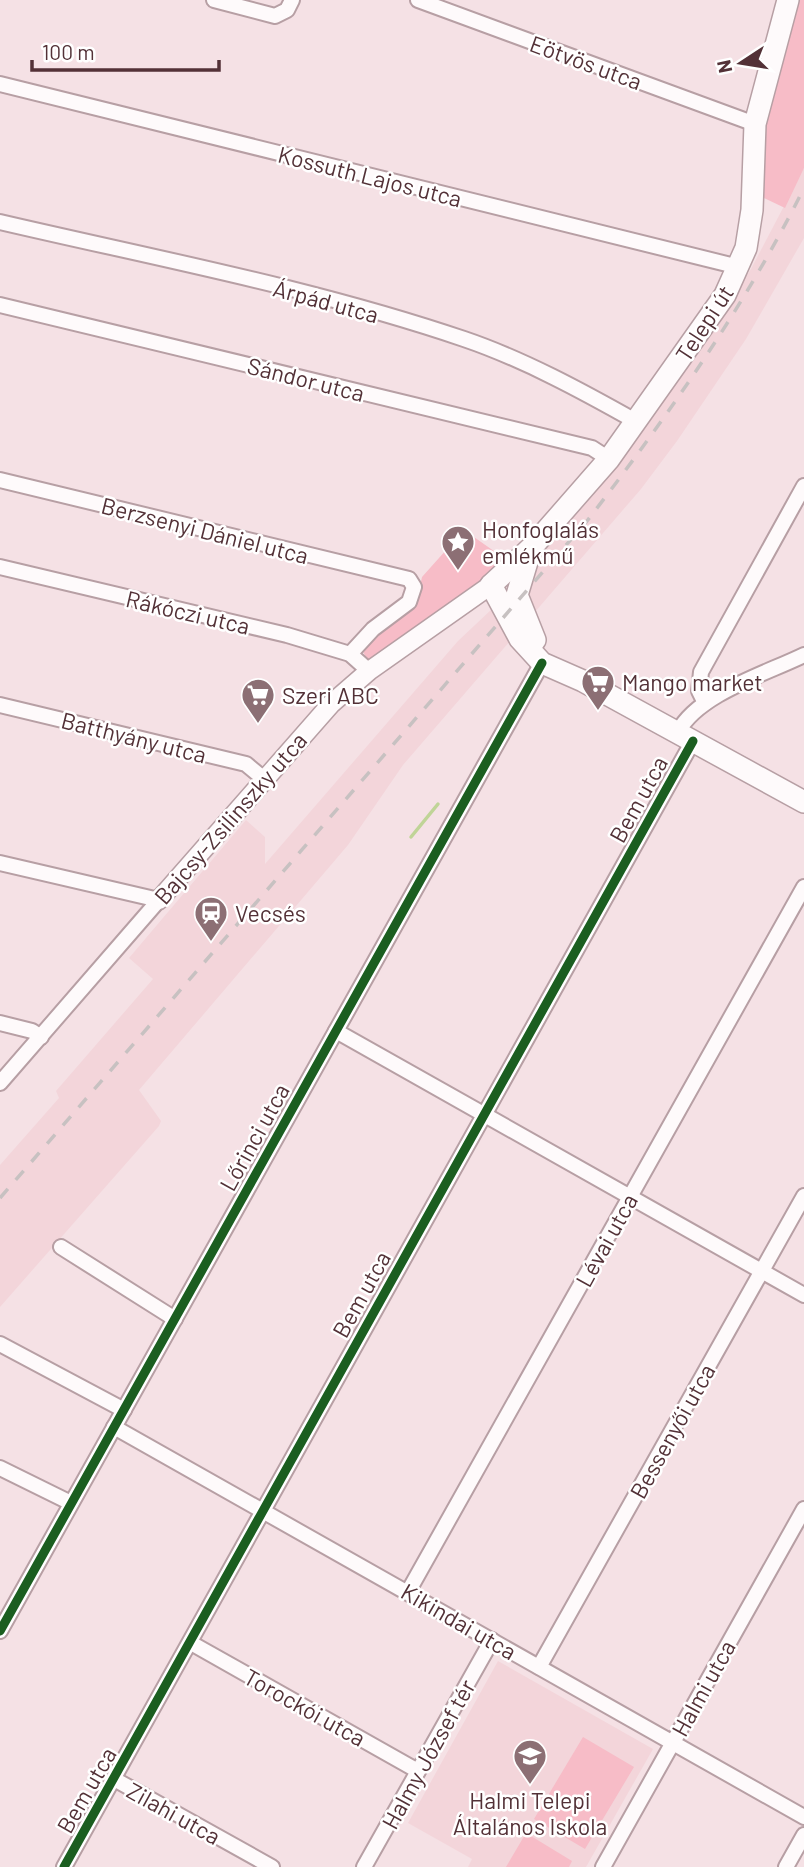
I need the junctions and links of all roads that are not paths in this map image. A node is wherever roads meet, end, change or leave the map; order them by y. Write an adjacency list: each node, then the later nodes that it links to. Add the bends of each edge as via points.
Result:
1 (214, 0): 2 (street, via 275,16 287,10)
2 (292, 0)
3 (418, 0): 6 (street, Eötvös utca)
4 (788, 0): 6 (main road, Telepi út)
5 (0, 84): 8 (street, Kossuth Lajos utca)
6 (755, 124): 8 (main road, Telepi út, via 752,210)
7 (0, 222): 10 (street, Árpád utca, via 335,302 466,340 590,395)
8 (739, 267): 10 (main road, Telepi út, via 697,338)
9 (0, 304): 11 (street, Sándor utca, via 592,448)
10 (637, 422): 11 (main road, Telepi út)
11 (609, 459): 14 (main road, Telepi út)
12 (0, 481): 18 (street, Berzsenyi Dániel utca, via 409,579 414,587 409,602)
13 (804, 486): 23 (street, via 701,672 699,691)
14 (533, 547): 16 (main road, Telepi út); 17 (main road)
15 (0, 567): 18 (street, Rákóczi utca)
16 (491, 585): 17 (main road); 20 (main road, via 520,639); 21 (street, Bajcsy-Zsilinszky utca)
17 (517, 595): 22 (main road, via 538,645)
18 (350, 653): 21 (street, Rákóczi utca)
19 (804, 655): 23 (street, Bem utca)
20 (542, 663): 22 (main road); 32 (street, Lőrinci utca)
21 (369, 671): 26 (street, Bajcsy-Zsilinszky utca, via 331,704)
22 (583, 681): 25 (main road)
23 (705, 703): 25 (street, Bem utca, via 686,716)
24 (0, 705): 26 (street, Batthyány utca, via 246,764)
25 (685, 737): 27 (main road); 35 (street, Bem utca)
26 (264, 779): 30 (street, Bajcsy-Zsilinszky utca)
27 (804, 803)
28 (0, 863): 30 (street)
29 (804, 887): 37 (street, Lévai utca)
30 (159, 900): 33 (street, Bajcsy-Zsilinszky utca)
31 (0, 1023): 33 (street)
32 (336, 1031): 35 (street); 41 (street, Lőrinci utca)
33 (41, 1037): 34 (street, Bajcsy-Zsilinszky utca)
34 (0, 1083)
35 (484, 1114): 37 (street); 48 (street, Bem utca)
36 (804, 1196): 39 (street, Bessenyői utca)
37 (631, 1197): 39 (street); 49 (street, Lévai utca)
38 (61, 1247): 41 (street)
39 (762, 1271): 40 (street); 54 (street, Bessenyői utca)
40 (804, 1295)
41 (175, 1319): 43 (street, Lőrinci utca)
42 (0, 1344): 43 (street)
43 (124, 1410): 44 (street, Lőrinci utca)
44 (114, 1427): 46 (street, Lőrinci utca); 48 (street, Kikindai utca)
45 (0, 1468): 46 (street)
46 (71, 1503): 50 (street, Lőrinci utca)
47 (804, 1509): 55 (street, Halmi utca)
48 (262, 1510): 49 (street, Kikindai utca); 53 (street, Bem utca)
49 (408, 1592): 52 (street, Kikindai utca)
50 (4, 1613): 51 (street, Lőrinci utca)
51 (0, 1631)
52 (492, 1640): 54 (street, Kikindai utca); 56 (street, Halmy József tér)
53 (191, 1643): 56 (street, Torockói utca); 57 (street, Bem utca)
54 (539, 1667): 55 (street, Kikindai utca)
55 (673, 1742): 58 (street, Kikindai utca); 63 (street, Halmi utca)
56 (418, 1771): 62 (street, Halmy József tér)
57 (114, 1779): 60 (street, Bem utca); 61 (street, Zilahi utca)
58 (804, 1817)
59 (804, 1835): 64 (street)
60 (64, 1867)
61 (271, 1867)
62 (364, 1867)
63 (603, 1867)
64 (786, 1867)

